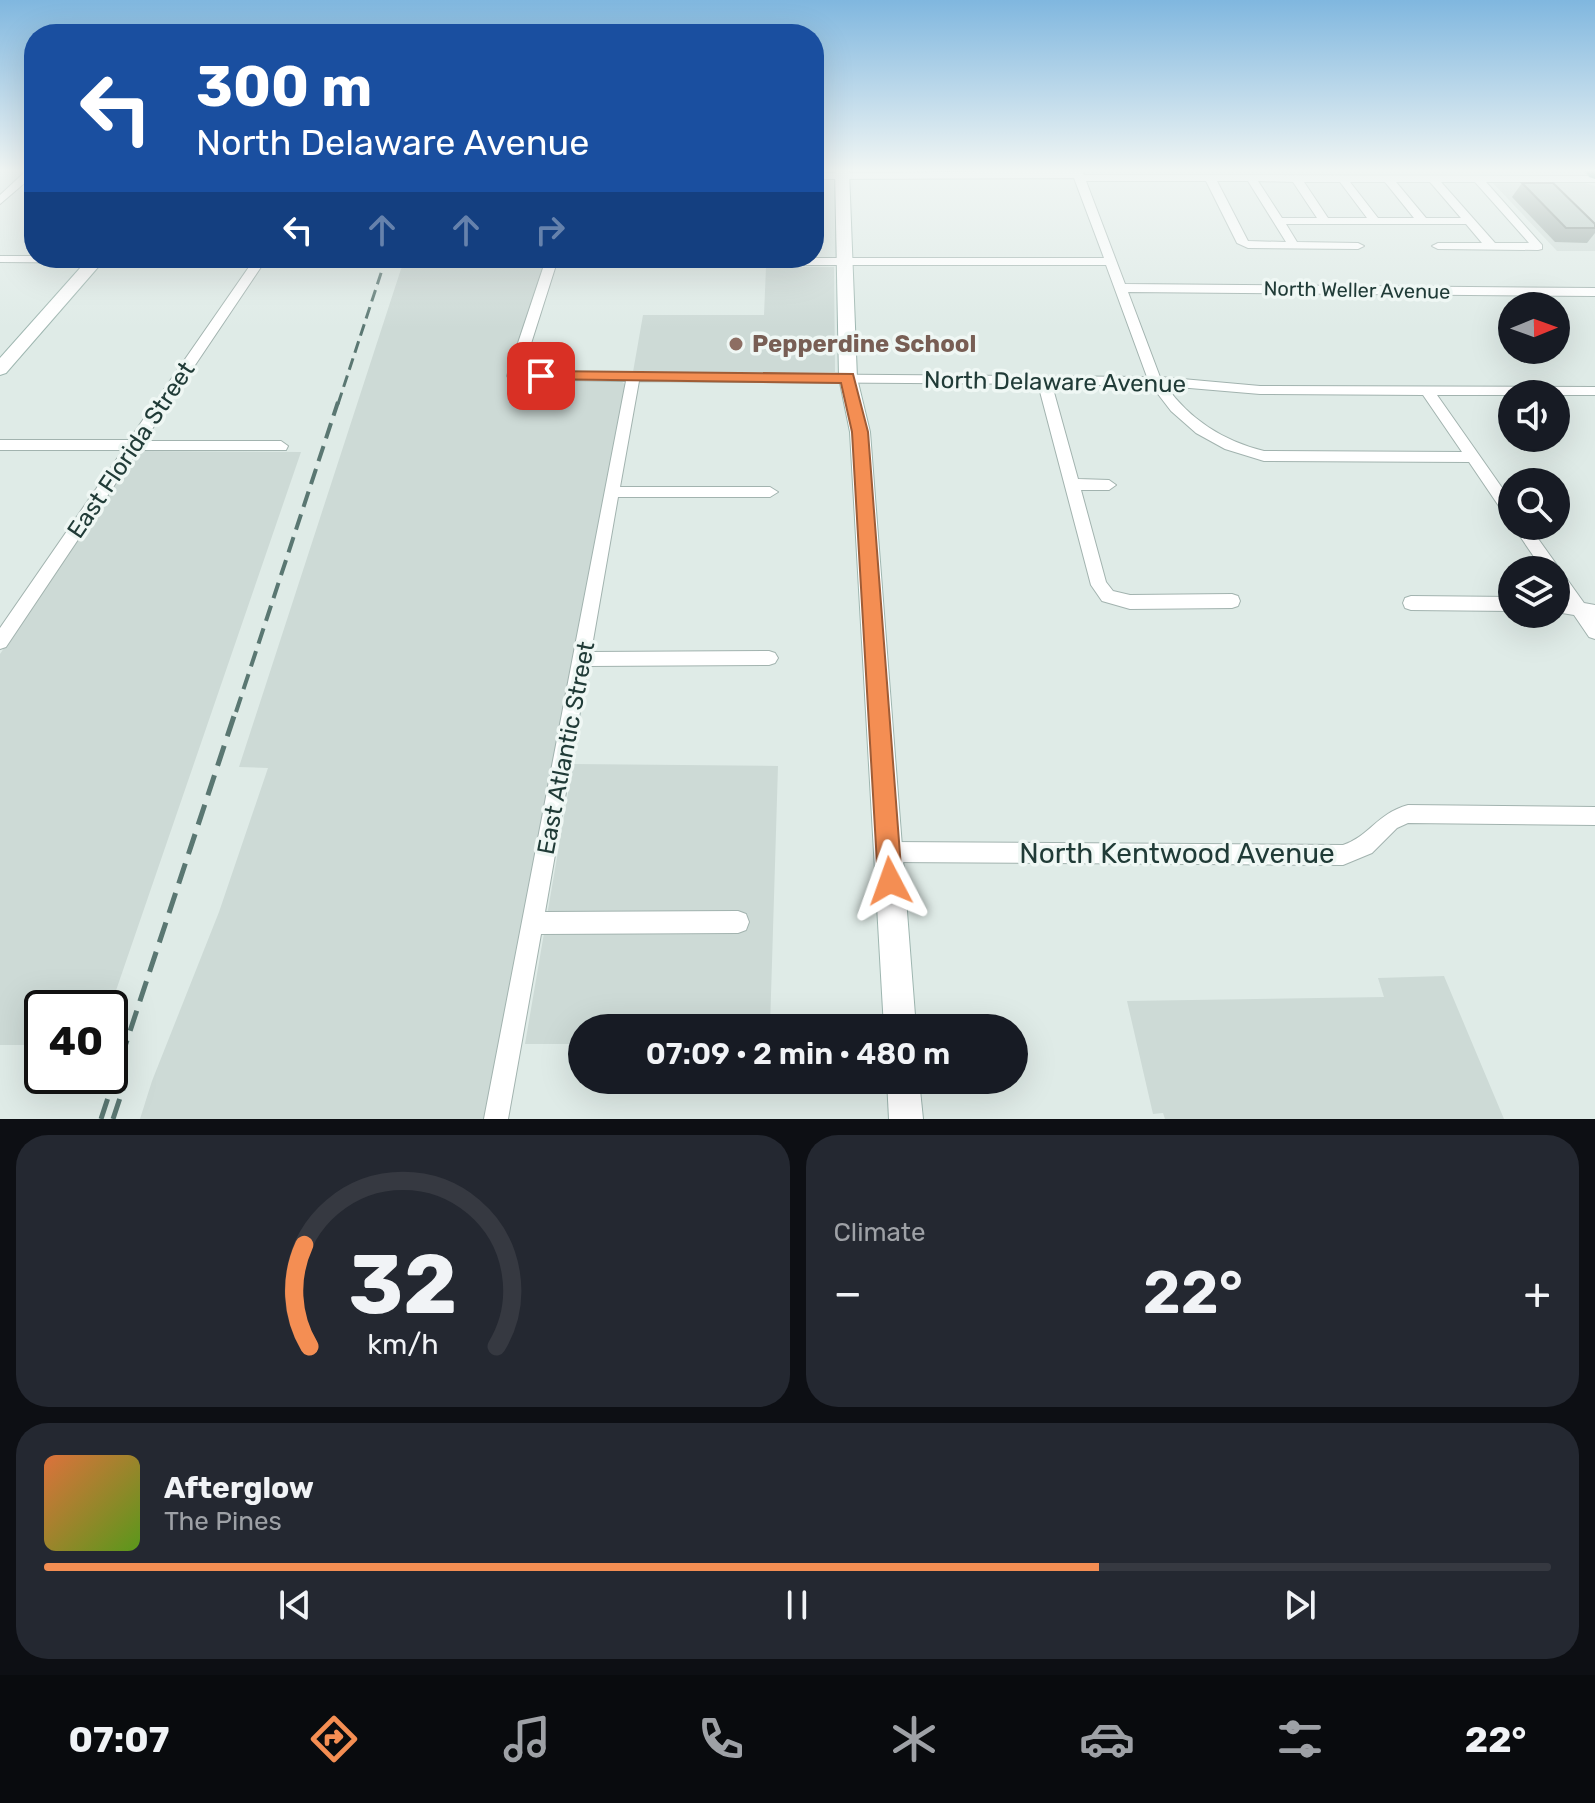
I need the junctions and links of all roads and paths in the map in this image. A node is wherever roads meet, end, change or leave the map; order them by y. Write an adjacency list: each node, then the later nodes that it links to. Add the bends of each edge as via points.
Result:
1 (843, 223): 14 (street)
2 (1096, 223): 15 (street)
3 (1233, 223): 7 (street, via 1243,243)
4 (1279, 223): 7 (street)
5 (1472, 223): 10 (street)
6 (1517, 223): 10 (street, via 1538,247)
7 (1294, 246): 8 (street)
8 (1358, 246)
9 (1438, 246): 10 (street)
10 (1492, 247)
11 (0, 259): 12 (street)
12 (24, 259)
13 (824, 262): 14 (street)
14 (843, 262): 15 (street); 23 (street)
15 (1110, 262): 19 (street)
16 (89, 268): 21 (street)
17 (254, 268): 28 (street, East Florida Street)
18 (548, 268): 22 (street, North Delaware Avenue, via 514,376)
19 (1120, 288): 20 (street, North Weller Avenue); 25 (street)
20 (1595, 292)
21 (0, 369)
22 (633, 377): 23 (street, North Delaware Avenue); 34 (street, East Atlantic Street)
23 (848, 378): 24 (street, North Delaware Avenue); 47 (street, via 860,432)
24 (1044, 380): 25 (street, North Delaware Avenue); 32 (street)
25 (1155, 381): 26 (street, North Delaware Avenue, via 1260,390); 31 (street, via 1192,425 1239,451 1298,458)
26 (1427, 390): 27 (street, North Delaware Avenue); 31 (street)
27 (1595, 391)
28 (135, 444): 29 (street); 30 (street); 43 (street, East Florida Street)
29 (0, 445)
30 (281, 446)
31 (1472, 457): 36 (street)
32 (1073, 484): 33 (street); 38 (street, via 1103,601)
33 (1109, 485)
34 (613, 492): 35 (street); 45 (street, East Atlantic Street)
35 (770, 492)
36 (1498, 494)
37 (1570, 591): 41 (street)
38 (1232, 601)
39 (1411, 603): 40 (street)
40 (1498, 604)
41 (1587, 610): 42 (street)
42 (1595, 632)
43 (0, 642)
44 (769, 658): 45 (street)
45 (583, 659): 49 (street, East Atlantic Street)
46 (1595, 816): 47 (street, North Kentwood Avenue, via 1408,814 1388,822 1370,844 1343,855)
47 (888, 852): 50 (street)
48 (738, 922): 49 (street)
49 (532, 923): 52 (street, East Atlantic Street)
50 (899, 1014)
51 (904, 1094): 53 (street)
52 (496, 1119)
53 (906, 1119)

